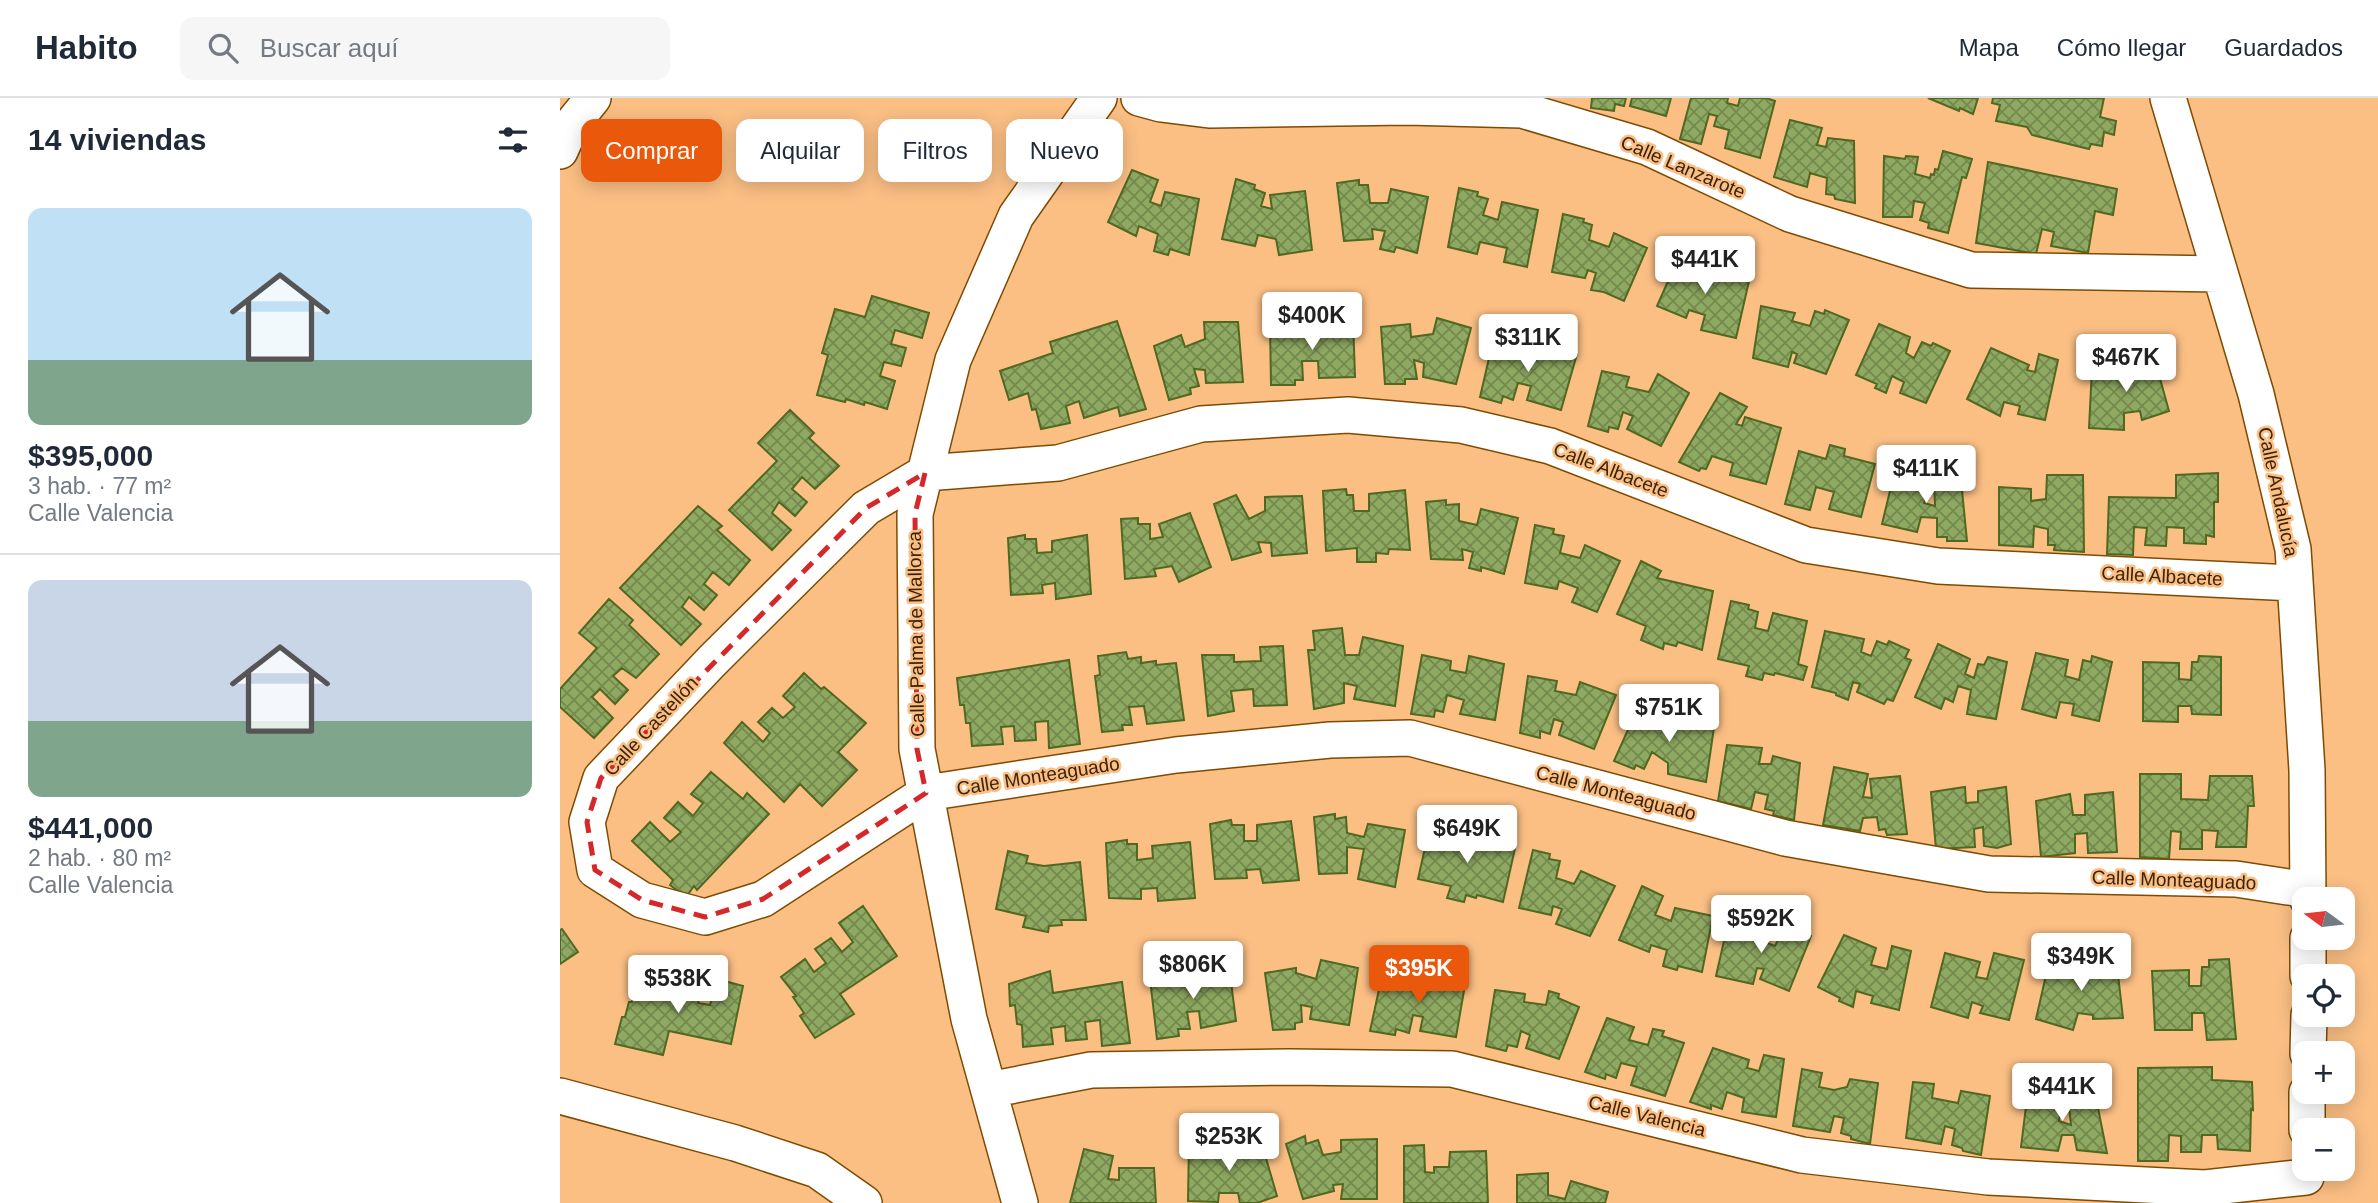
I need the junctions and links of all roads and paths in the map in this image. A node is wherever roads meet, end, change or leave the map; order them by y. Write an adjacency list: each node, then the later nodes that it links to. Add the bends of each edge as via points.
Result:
1 (593, 98): 5 (street, via 572,124)
2 (1099, 98): 7 (street, Calle Palma de Mallorca, via 1016,216 953,360)
3 (1139, 98): 6 (street, Calle Lanzarote, via 1209,110 1522,110 1647,147 1790,214 1970,270)
4 (2168, 98): 6 (street, Calle Andalucía)
5 (560, 151)
6 (2220, 274): 8 (street, Calle Andalucía, via 2259,407 2293,549)
7 (925, 473): 8 (street, Calle Albacete, via 1058,463 1201,424 1349,415 1461,425 1550,446 1807,545 1938,566); 9 (street, Calle Palma de Mallorca, via 915,514 917,749); 9 (street, Calle Castellón, via 866,508 712,661 601,778 587,822 595,870 642,900 705,917 763,899)
8 (2295, 583): 10 (street, Calle Andalucía, via 2307,770)
9 (926, 793): 11 (street, Calle Monteaguado, via 1176,755 1330,740 1410,738 1785,838 1989,874 2236,879); 12 (street, Calle Palma de Mallorca, via 969,1019)
10 (2308, 887)
11 (2292, 891)
12 (989, 1090): 14 (street, Calle Valencia, via 1091,1070 1452,1069 1802,1155 1988,1177 2204,1188); 16 (street, Calle Palma de Mallorca)
13 (560, 1096): 15 (street, via 817,1170)
14 (2306, 1183)
15 (864, 1203)
16 (1020, 1203)

